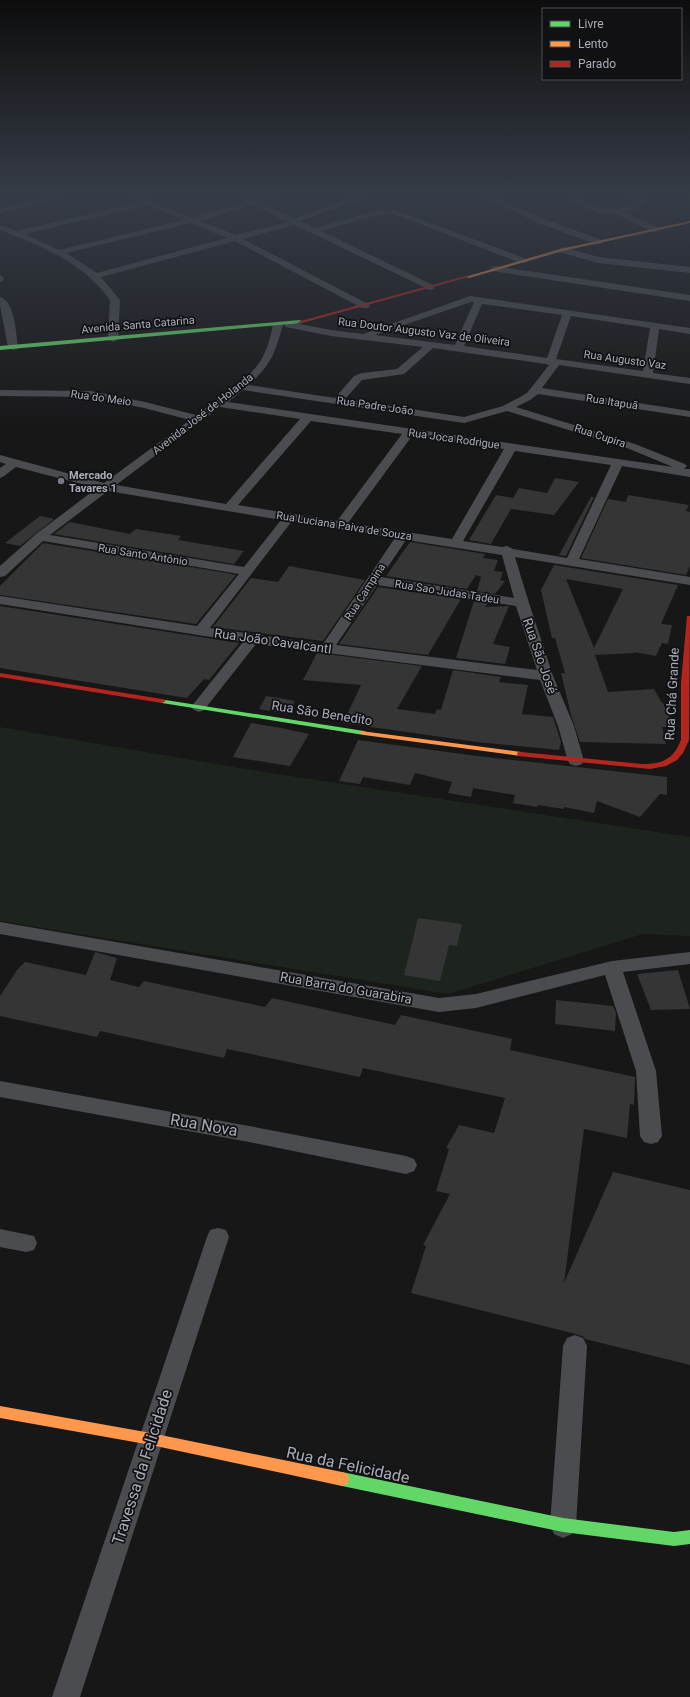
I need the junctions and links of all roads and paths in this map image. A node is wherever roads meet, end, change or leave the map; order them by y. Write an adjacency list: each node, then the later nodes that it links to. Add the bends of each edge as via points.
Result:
1 (90, 272): 7 (street)
2 (109, 272): 7 (street)
3 (300, 272): 12 (street)
4 (399, 272): 8 (street)
5 (483, 272): 8 (street, Avenida Santa Catarina)
6 (516, 272): 9 (street)
7 (95, 276): 18 (street, via 115,300)
8 (430, 287): 12 (street, Avenida Santa Catarina)
9 (690, 298)
10 (0, 300): 20 (street, via 6,306)
11 (479, 301): 13 (street); 17 (street, via 470,300); 22 (street)
12 (365, 306): 14 (street, Avenida Santa Catarina, via 312,321)
13 (567, 313): 15 (street); 23 (street, Rua Padre João)
14 (284, 325): 17 (street, Rua Doutor Augusto Vaz de Oliveira); 18 (street, Avenida Santa Catarina); 26 (street, Avenida José de Holanda, via 261,368)
15 (655, 326): 16 (street); 24 (street)
16 (690, 331)
17 (363, 336): 19 (street, Rua Doutor Augusto Vaz de Oliveira)
18 (113, 339): 20 (street, Avenida Santa Catarina)
19 (430, 345): 22 (street, Rua Doutor Augusto Vaz de Oliveira); 29 (street, via 400,372 358,378)
20 (13, 347): 21 (street, Avenida Santa Catarina)
21 (0, 348)
22 (458, 348): 23 (street, Rua Doutor Augusto Vaz de Oliveira)
23 (553, 362): 24 (street, Rua Augusto Vaz); 27 (street, Rua Padre João)
24 (647, 376): 25 (street, Rua Augusto Vaz)
25 (690, 381)
26 (241, 387): 29 (street, Rua Padre João); 30 (street, Avenida José de Holanda)
27 (535, 390): 31 (street, Rua Padre João); 32 (street, Rua Itapuã)
28 (0, 393): 34 (street, Rua do Meio, via 91,394)
29 (338, 401): 35 (street, Rua Padre João)
30 (219, 404): 33 (street, Rua Joca Rodrigue); 34 (street, Avenida José de Holanda)
31 (507, 408): 35 (street, Rua Padre João); 42 (street, Rua Cupira, via 631,446 665,458)
32 (690, 414)
33 (307, 418): 36 (street, Rua Joca Rodrigue); 45 (street)
34 (199, 419): 44 (street, Avenida José de Holanda)
35 (464, 420): 37 (street)
36 (410, 432): 37 (street, Rua Joca Rodrigue); 47 (street)
37 (451, 438): 38 (street, Rua Joca Rodrigue)
38 (511, 447): 40 (street, Rua Joca Rodrigue); 50 (street)
39 (0, 458): 41 (street, Rua Luciana Paiva de Souza)
40 (618, 462): 42 (street, Rua Joca Rodrigue); 52 (street)
41 (14, 463): 43 (street); 44 (street, Rua Luciana Paiva de Souza)
42 (690, 471)
43 (0, 474)
44 (106, 487): 45 (street, Rua Luciana Paiva de Souza); 49 (street, Avenida José de Holanda)
45 (229, 508): 46 (street, Rua Luciana Paiva de Souza)
46 (289, 517): 47 (street, Rua Luciana Paiva de Souza); 53 (street)
47 (340, 525): 48 (street, Rua Luciana Paiva de Souza)
48 (402, 535): 50 (street, Rua Luciana Paiva de Souza); 55 (street, Rua Campina)
49 (40, 537): 53 (street, Rua Santo Antônio); 54 (street, Avenida José de Holanda)
50 (456, 543): 51 (street, Rua Luciana Paiva de Souza)
51 (507, 550): 52 (street, Rua Luciana Paiva de Souza); 58 (street, Rua São José)
52 (572, 561): 56 (street, Rua Luciana Paiva de Souza)
53 (247, 571): 60 (street)
54 (0, 572)
55 (372, 580): 58 (street, Rua Sao Judas Tadeu); 62 (street, Rua Campina)
56 (690, 581)
57 (0, 600): 60 (street, Rua João CavalcantI)
58 (522, 603): 64 (street, Rua São José)
59 (690, 618): 67 (street, Rua Chá Grande, via 683,747 669,762 655,767)
60 (201, 631): 61 (street, Rua João CavalcantI)
61 (252, 639): 62 (street, Rua João CavalcantI); 65 (street)
62 (327, 649): 64 (street, Rua João CavalcantI)
63 (0, 675): 65 (street, Rua São Benedito)
64 (546, 676): 66 (street, Rua São José, via 566,726)
65 (199, 707): 66 (street, Rua São Benedito, via 328,728)
66 (576, 761): 67 (street, Rua São Benedito)
67 (642, 767)
68 (0, 928): 70 (street, Rua Barra do Guarabira, via 438,1005 476,1002)
69 (690, 959): 70 (street, Rua Barra do Guarabira)
70 (612, 967): 72 (street, via 646,1071)
71 (0, 1089): 73 (street, Rua Nova, via 249,1134)
72 (651, 1136)
73 (406, 1166)
74 (218, 1237): 79 (street, Travessa da Felicidade)
75 (0, 1238): 76 (street)
76 (26, 1243)
77 (575, 1346): 80 (street)
78 (0, 1412): 79 (street, Rua da Felicidade)
79 (151, 1439): 80 (street, Rua da Felicidade); 82 (street, Travessa da Felicidade)
80 (562, 1526): 81 (street, Rua da Felicidade, via 674,1539)
81 (690, 1537)
82 (66, 1697)

